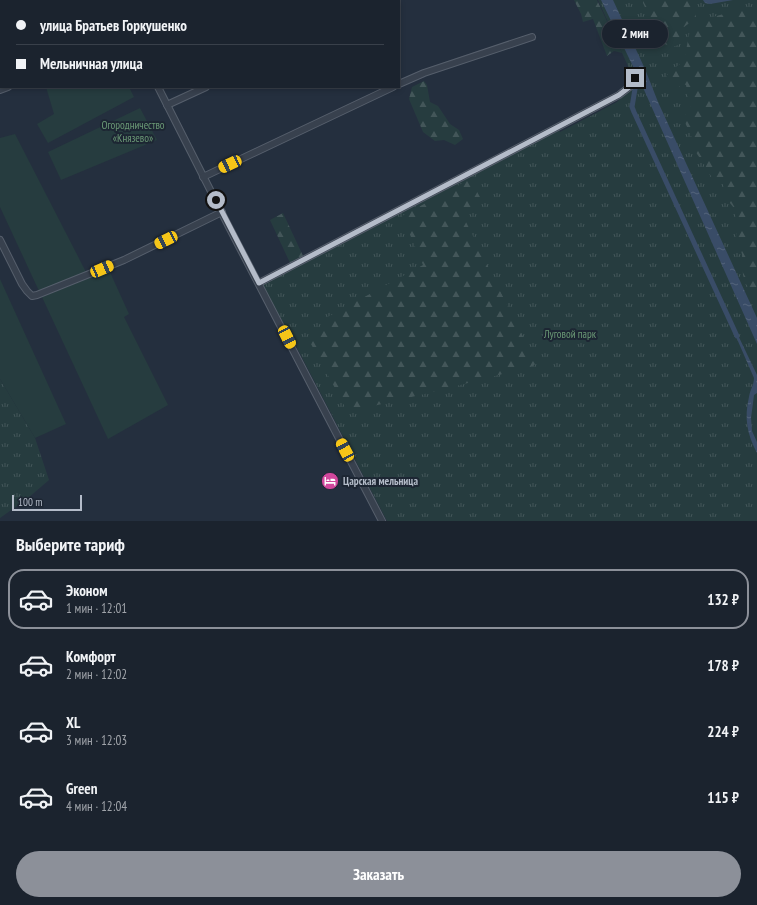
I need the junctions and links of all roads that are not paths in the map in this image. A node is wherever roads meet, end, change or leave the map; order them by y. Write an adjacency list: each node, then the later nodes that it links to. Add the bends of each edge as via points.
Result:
1 (532, 37): 3 (street)
2 (635, 78): 11 (street, via 632,85 619,95)
3 (400, 84)
4 (158, 88): 7 (street)
5 (204, 88): 7 (street)
6 (391, 88): 8 (street)
7 (167, 105): 8 (street)
8 (203, 177): 9 (street)
9 (222, 212): 10 (street, via 124,260 32,296 22,284); 11 (street)
10 (0, 240)
11 (259, 283): 12 (street)
12 (382, 521)

